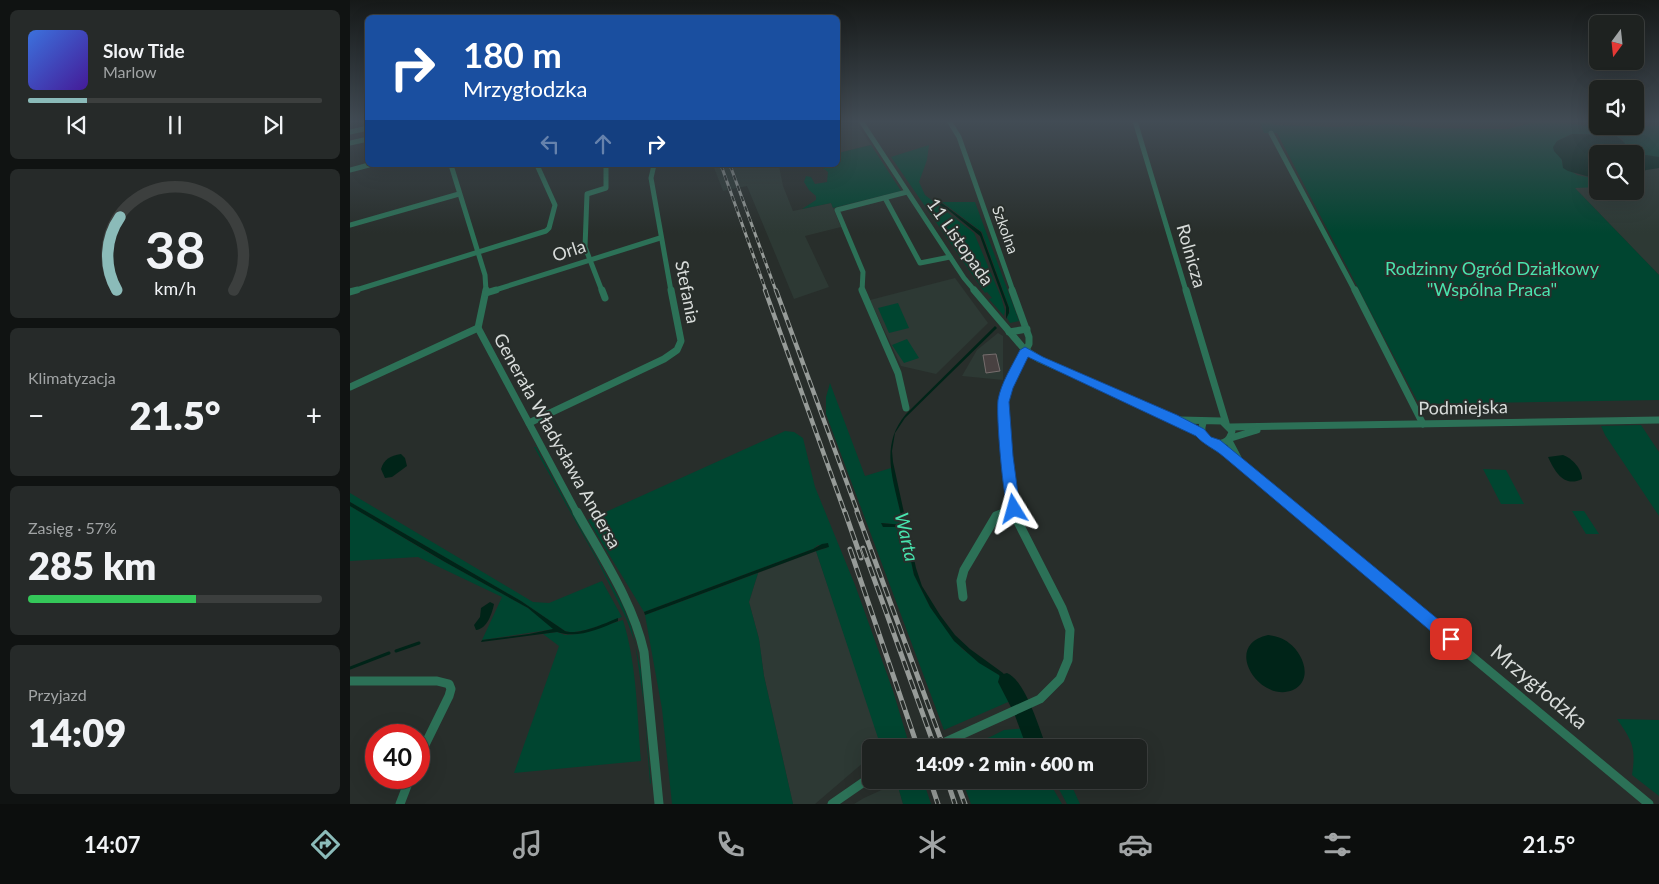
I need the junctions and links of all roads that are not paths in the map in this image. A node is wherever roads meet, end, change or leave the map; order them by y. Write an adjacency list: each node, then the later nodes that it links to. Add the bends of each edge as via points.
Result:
1 (885, 159): 11 (street, 11 Listopada)
2 (966, 159): 23 (street, Szkolna)
3 (1146, 159): 27 (street, Rolnicza)
4 (1285, 159): 34 (street)
5 (365, 166): 10 (street)
6 (452, 167): 12 (street, Generała Władysława Andersa)
7 (538, 167): 16 (street, via 555,204 549,228)
8 (606, 167): 18 (street, via 606,188 587,194 584,240)
9 (654, 167): 15 (street, Stefania, via 651,178)
10 (350, 170)
11 (907, 192): 13 (street); 17 (street, 11 Listopada)
12 (459, 194): 14 (street); 16 (street, Generała Władysława Andersa)
13 (885, 198): 17 (street, via 920,263); 28 (street, via 838,210 863,272 863,294 898,373)
14 (350, 225)
15 (660, 238): 18 (street, Orla); 33 (street, Stefania, via 681,342 679,349)
16 (478, 252): 19 (street); 20 (street, Generała Władysława Andersa)
17 (950, 257): 24 (street, 11 Listopada)
18 (589, 260): 20 (street, Orla); 21 (street)
19 (350, 292)
20 (486, 293): 22 (street, Generała Władysława Andersa)
21 (605, 298)
22 (478, 328): 26 (street); 33 (street, Generała Władysława Andersa)
23 (1027, 329): 24 (street); 25 (street, Szkolna, via 1030,340)
24 (1007, 330): 25 (street, 11 Listopada)
25 (1025, 350): 29 (street); 41 (street, Szkolna, via 1004,402 1006,456)
26 (350, 387)
27 (1219, 400): 30 (street); 35 (street, Rolnicza)
28 (906, 408)
29 (1173, 418): 32 (street); 37 (street)
30 (1214, 419): 32 (street); 35 (street)
31 (1659, 420): 34 (street, Podmiejska)
32 (1204, 421): 37 (street)
33 (529, 423): 49 (street, Generała Władysława Andersa, via 634,616 644,652)
34 (1423, 424): 36 (street, Podmiejska)
35 (1228, 425): 36 (street, Podmiejska); 38 (street, via 1232,435)
36 (1267, 428): 38 (street, Podmiejska)
37 (1200, 432): 39 (street)
38 (1230, 440): 39 (street); 40 (street, Mrzygłodzka)
39 (1216, 444): 40 (street, Mrzygłodzka)
40 (1242, 465): 51 (street, Mrzygłodzka)
41 (1014, 509): 42 (street, via 996,516 987,530 964,570 961,581); 45 (street, Szkolna, via 1062,608 1070,633 1070,649 1063,674 1048,692 1036,701)
42 (963, 596)
43 (350, 681): 44 (street, via 437,681 449,684 449,696)
44 (430, 735)
45 (952, 739)
46 (862, 784): 50 (street)
47 (406, 789): 48 (street)
48 (400, 804)
49 (659, 804)
50 (832, 804)
51 (1649, 804)

